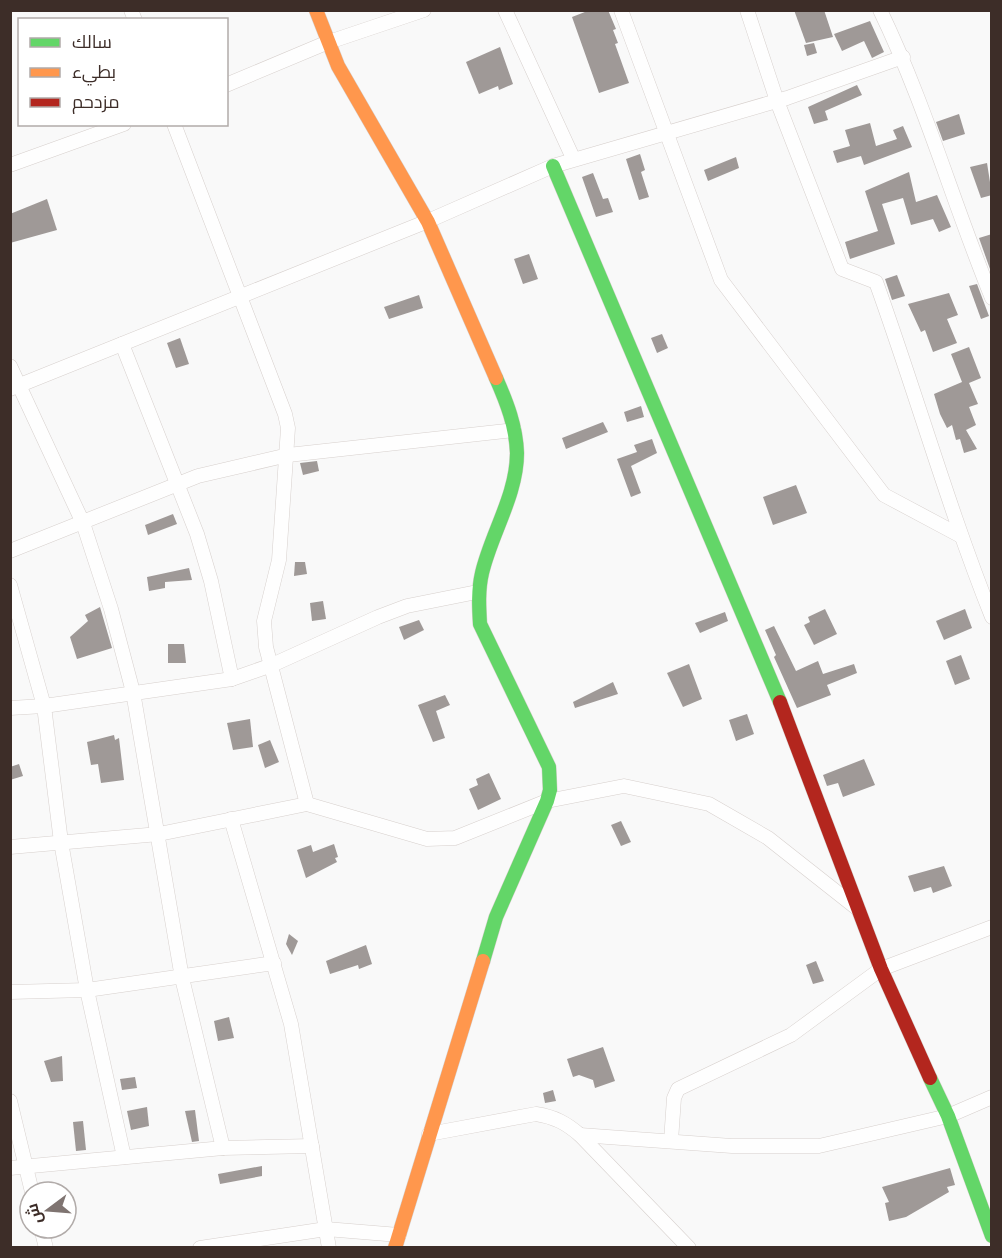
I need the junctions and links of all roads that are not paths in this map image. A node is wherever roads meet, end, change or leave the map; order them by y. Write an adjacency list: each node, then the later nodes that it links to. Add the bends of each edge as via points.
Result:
1 (316, 10): 7 (street)
2 (424, 10): 7 (street)
3 (505, 10): 14 (street)
4 (621, 10): 13 (street)
5 (747, 10): 10 (street)
6 (880, 10): 8 (street)
7 (326, 43): 9 (street); 17 (street, via 343,80)
8 (903, 57): 10 (street); 19 (street, via 964,231)
9 (228, 84)
10 (777, 101): 13 (street); 27 (street, via 842,269 876,282 915,389)
11 (118, 126): 15 (street)
12 (175, 126): 18 (street)
13 (666, 132): 14 (street); 27 (street, via 721,280 884,495)
14 (573, 158): 16 (street)
15 (10, 165)
16 (553, 165): 17 (street); 43 (street, via 794,733)
17 (428, 221): 18 (street); 23 (street)
18 (241, 296): 20 (street); 24 (street, via 285,414)
19 (992, 298)
20 (122, 345): 22 (street); 25 (street)
21 (10, 366): 22 (street)
22 (15, 387): 26 (street)
23 (514, 430): 24 (street); 30 (street, via 514,474)
24 (288, 455): 25 (street); 32 (street, via 279,560 264,621)
25 (178, 483): 26 (street); 33 (street, via 211,581)
26 (83, 523): 28 (street); 34 (street)
27 (959, 535): 31 (street)
28 (10, 551)
29 (10, 585): 35 (street)
30 (477, 592): 32 (street, via 378,616); 37 (street, via 480,624 549,767)
31 (992, 617)
32 (272, 665): 33 (street); 38 (street)
33 (232, 679): 34 (street)
34 (133, 693): 35 (street); 40 (street)
35 (44, 706): 36 (street); 41 (street)
36 (10, 708)
37 (547, 801): 38 (street, via 467,836 441,839 427,839); 43 (street, via 624,786 709,804 768,838); 53 (street, via 500,906)
38 (307, 804): 39 (street)
39 (231, 819): 40 (street); 45 (street)
40 (159, 834): 41 (street); 47 (street)
41 (61, 842): 42 (street); 48 (street)
42 (10, 847)
43 (860, 910): 46 (street)
44 (992, 927): 46 (street)
45 (274, 963): 47 (street); 56 (street, via 291,1024)
46 (881, 969): 52 (street); 55 (street, via 790,1035 678,1089)
47 (182, 978): 48 (street); 57 (street)
48 (87, 990): 49 (street); 58 (street)
49 (10, 992)
50 (992, 1097): 52 (street)
51 (10, 1101): 59 (street)
52 (948, 1116): 55 (street, via 819,1146); 63 (street)
53 (429, 1134): 54 (street, via 536,1114 567,1123); 64 (street)
54 (580, 1135): 55 (street); 67 (street)
55 (671, 1141)
56 (312, 1146): 57 (street); 62 (street)
57 (223, 1148): 58 (street)
58 (124, 1157): 59 (street)
59 (25, 1167): 60 (street); 61 (street)
60 (10, 1168)
61 (29, 1180)
62 (326, 1229): 64 (street); 65 (street); 66 (street)
63 (992, 1236)
64 (397, 1241)
65 (200, 1248)
66 (329, 1248)
67 (689, 1248)

